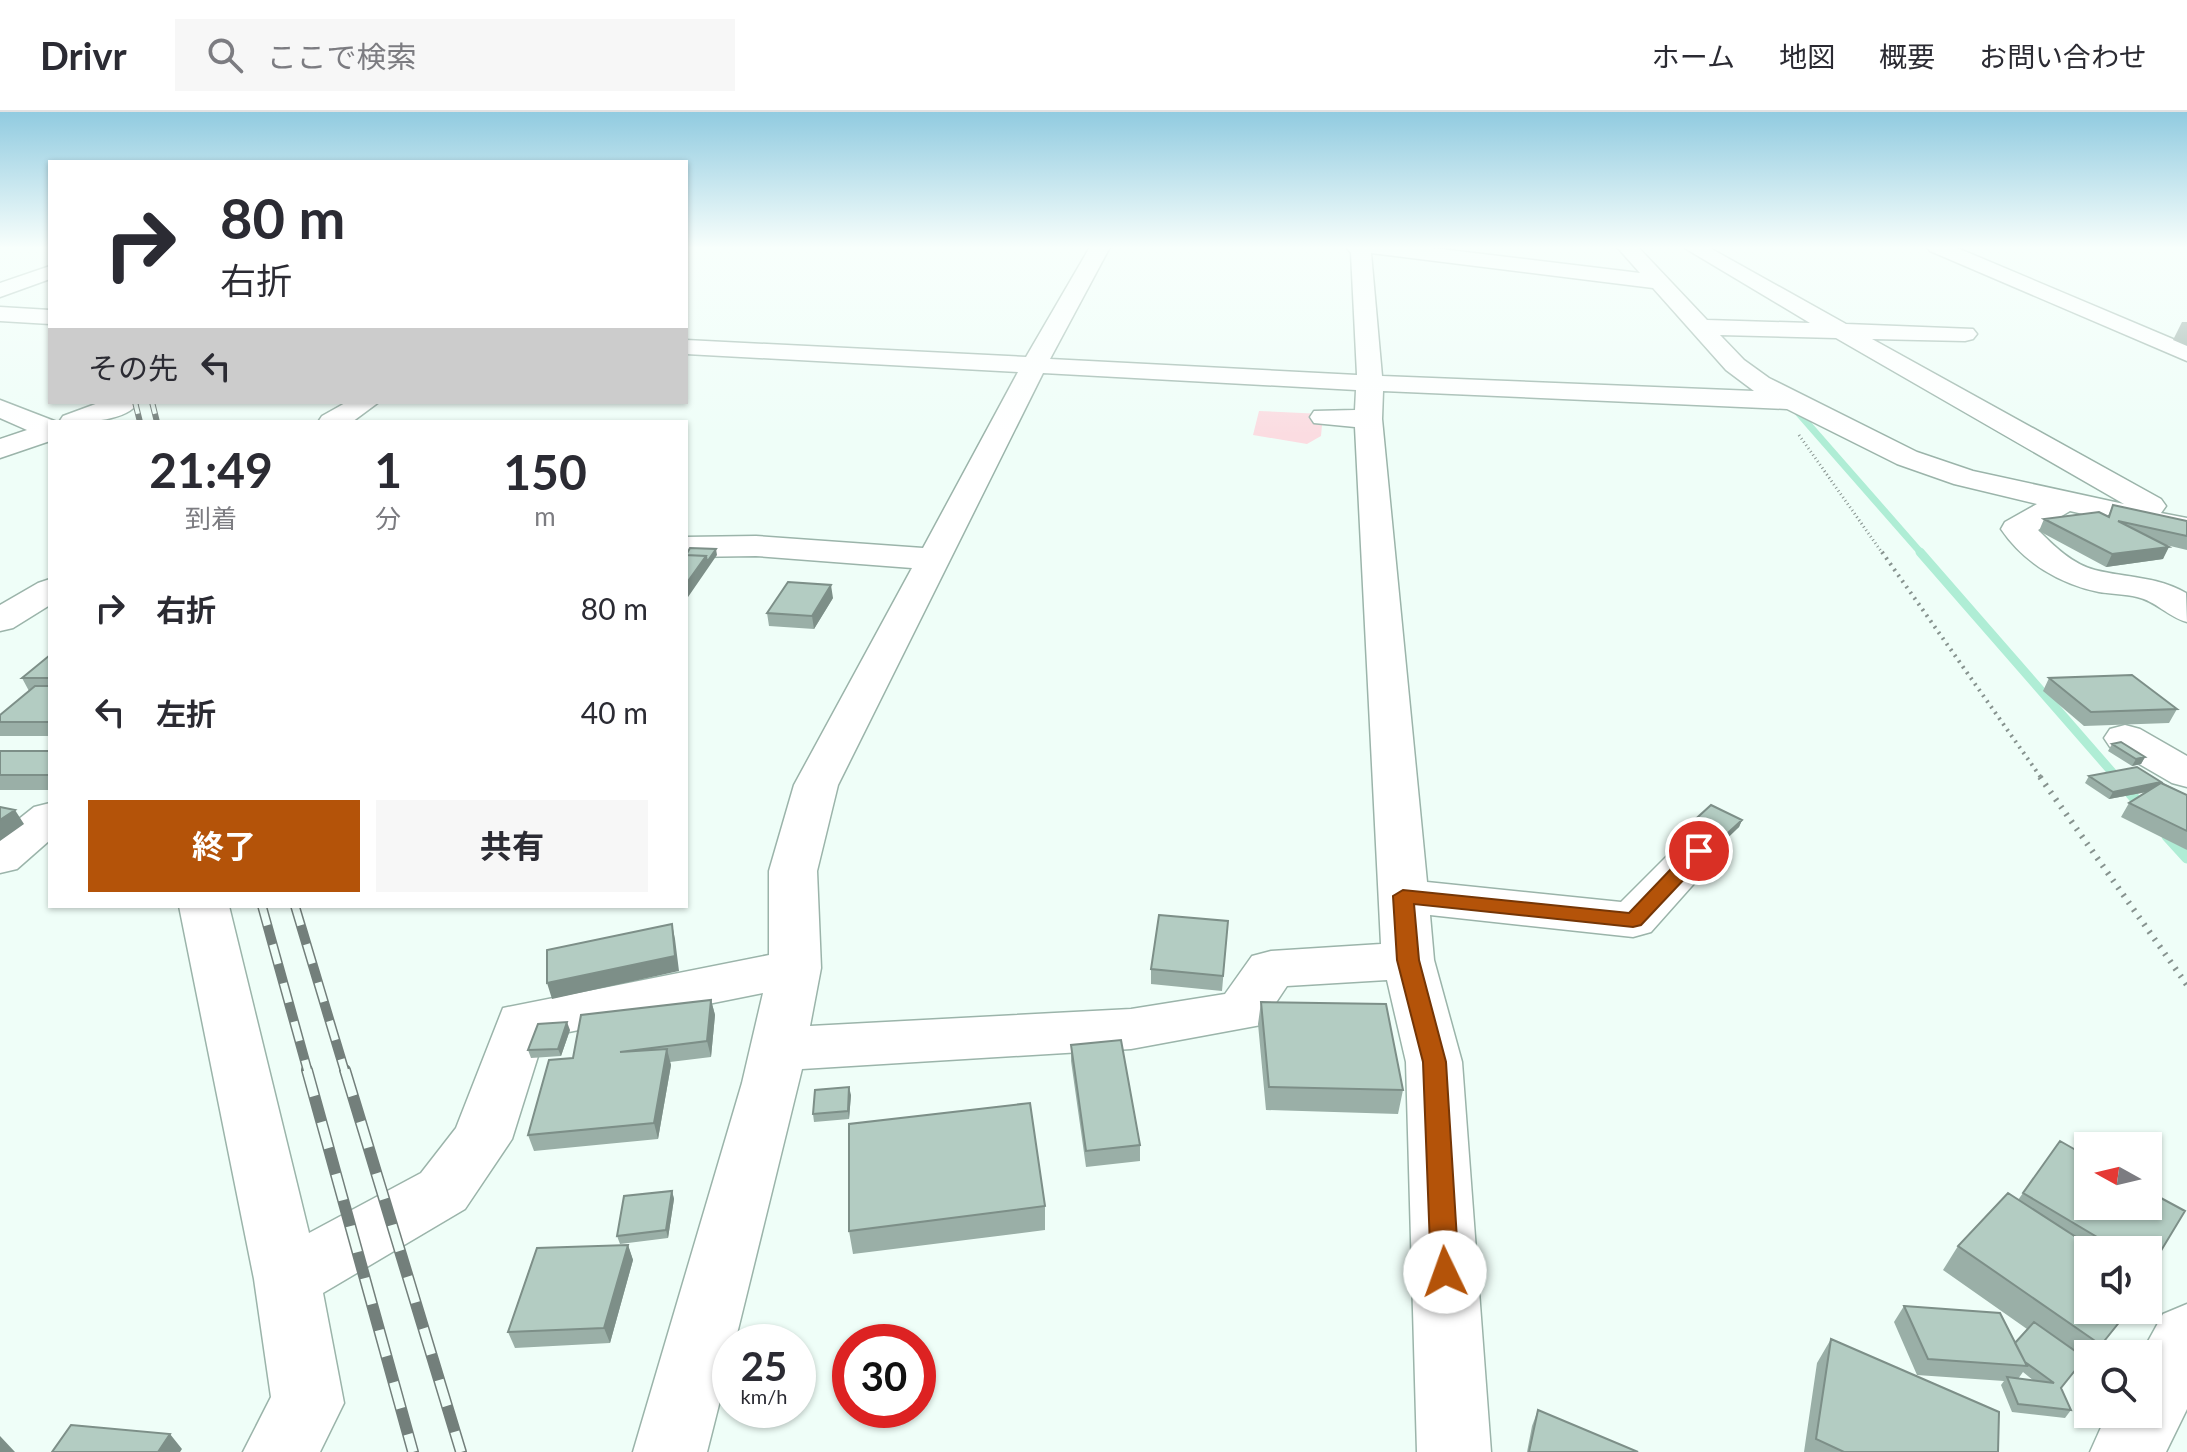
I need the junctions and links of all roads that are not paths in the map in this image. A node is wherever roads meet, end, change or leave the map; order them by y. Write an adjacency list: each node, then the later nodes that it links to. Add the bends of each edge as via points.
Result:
1 (1065, 310): 13 (street)
2 (1358, 310): 16 (street)
3 (1683, 310): 8 (street)
4 (1806, 310): 9 (street)
5 (2083, 310): 12 (street)
6 (0, 314): 7 (street)
7 (48, 317)
8 (1699, 327): 9 (street); 14 (street, via 1735,365)
9 (1845, 331): 10 (street); 25 (street)
10 (1965, 334)
11 (688, 347): 13 (street)
12 (2187, 354)
13 (1035, 364): 16 (street); 27 (street)
14 (1783, 401): 16 (street); 24 (street, via 1933,468)
15 (363, 404): 20 (street)
16 (1354, 406): 36 (street)
17 (0, 408): 21 (street)
18 (109, 409): 19 (street)
19 (79, 420)
20 (335, 420)
21 (48, 429)
22 (48, 431): 23 (street)
23 (0, 449)
24 (2066, 500): 25 (street); 29 (street, via 2017,529 2061,568 2088,579 2135,583)
25 (2187, 527)
26 (688, 547): 27 (street, via 756,546)
27 (934, 559): 39 (street, via 816,785 793,871)
28 (48, 591): 30 (street)
29 (2187, 611)
30 (0, 620)
31 (2125, 738): 32 (street)
32 (2187, 774)
33 (48, 819): 35 (street)
34 (1699, 851): 36 (street, via 1633,920)
35 (0, 858)
36 (1403, 896): 38 (street)
37 (204, 908): 41 (street)
38 (1408, 960): 40 (street, via 1271,969 1242,1011 1131,1029); 47 (street, via 1434,1062)
39 (795, 968): 40 (street); 41 (street, via 522,1022 482,1139 443,1191)
40 (778, 1049): 46 (street)
41 (287, 1279): 45 (street, via 308,1403)
42 (2187, 1336): 43 (street)
43 (2162, 1384)
44 (2139, 1428): 48 (street)
45 (280, 1452)
46 (670, 1452)
47 (1454, 1452)
48 (2127, 1452)

